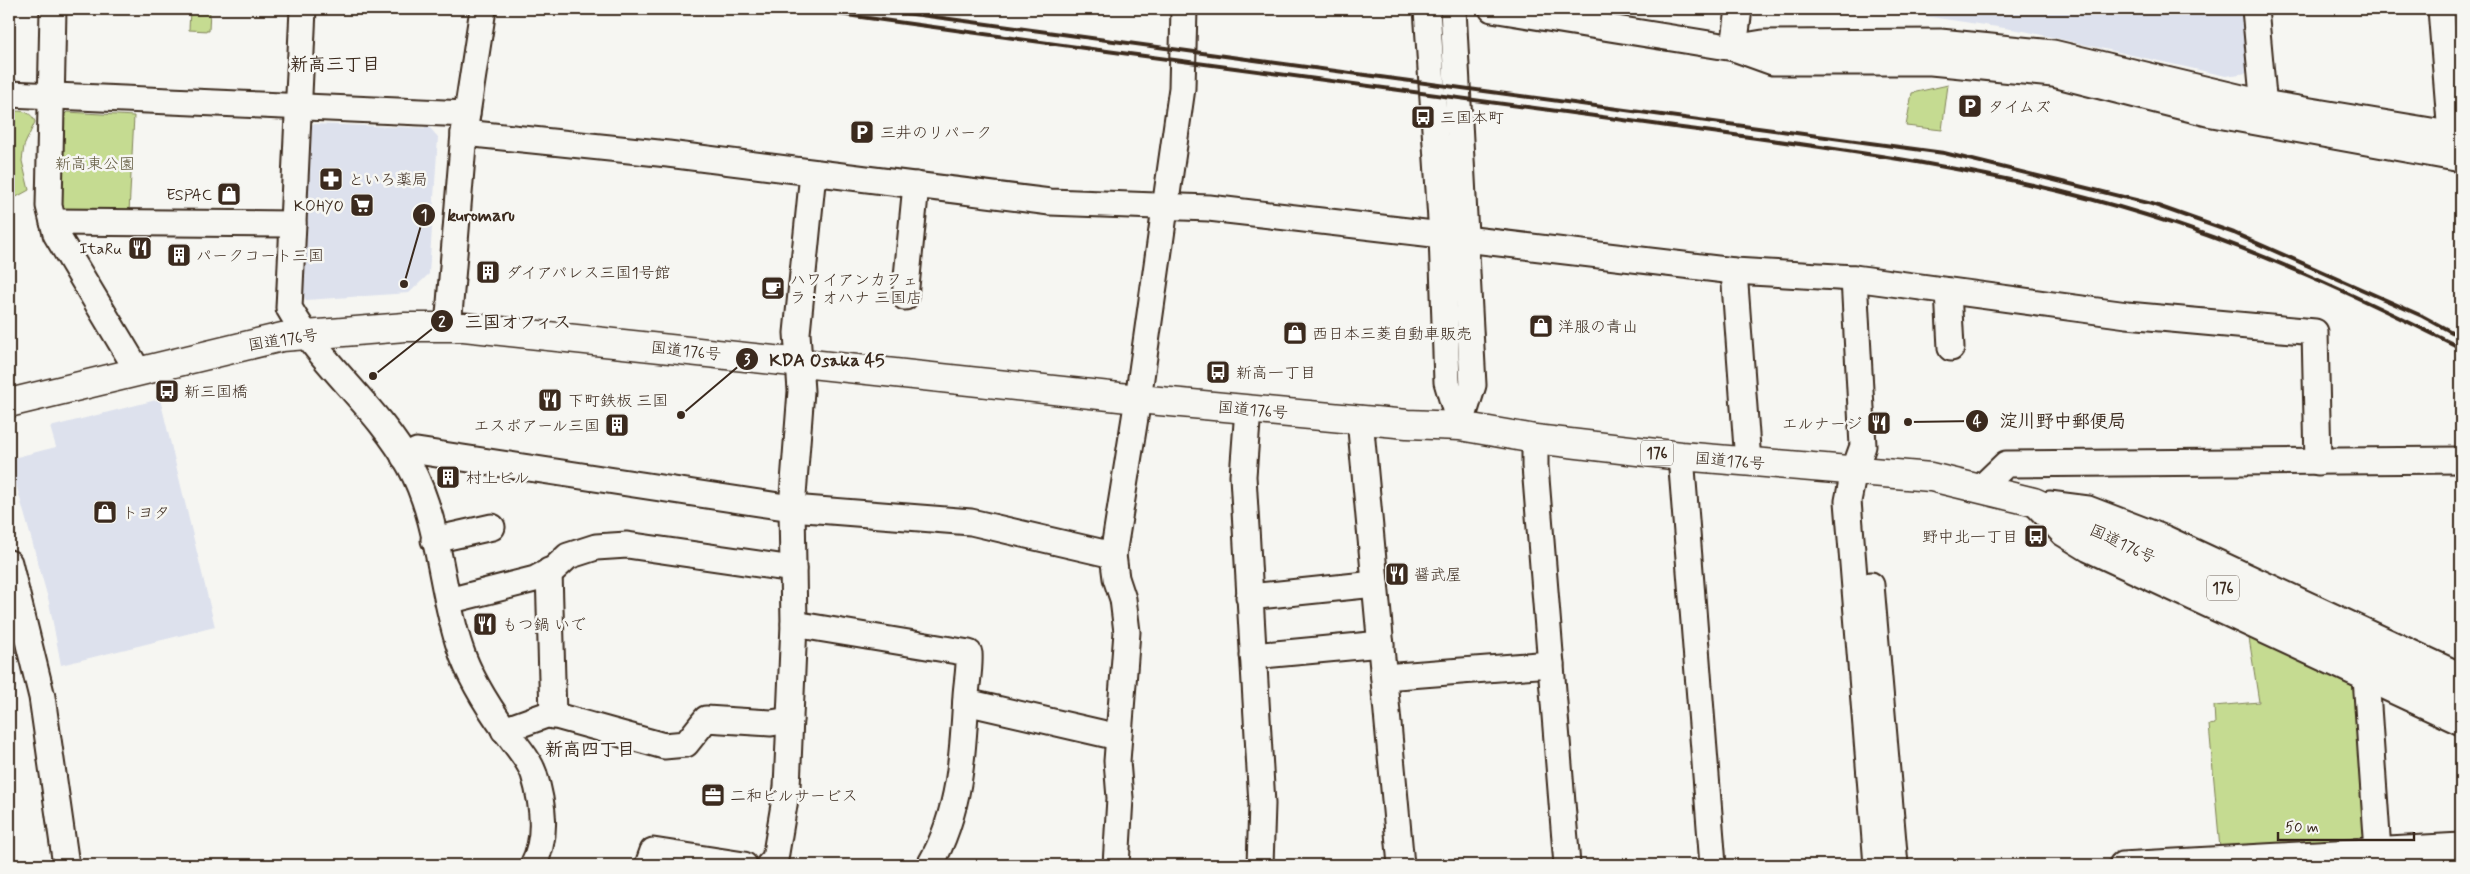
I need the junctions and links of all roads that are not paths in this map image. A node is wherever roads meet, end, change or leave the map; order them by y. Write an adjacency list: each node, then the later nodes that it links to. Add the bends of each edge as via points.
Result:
1 (53, 9): 14 (street)
2 (303, 9): 15 (street)
3 (483, 9): 17 (street)
4 (1184, 9): 21 (street, via 1182,88)
5 (1427, 9): 24 (street)
6 (1453, 9): 24 (street)
7 (1492, 9): 12 (street)
8 (1739, 9): 12 (street)
9 (2255, 9): 16 (street)
10 (2441, 9): 11 (street)
11 (2452, 43): 18 (street)
12 (1734, 48): 16 (street, via 1763,43 1940,42 2053,63)
13 (9, 94): 14 (street)
14 (52, 96): 15 (street); 22 (street, via 49,206)
15 (298, 107): 17 (street); 23 (street)
16 (2264, 113): 18 (street)
17 (465, 123): 19 (street); 29 (street)
18 (2455, 147)
19 (814, 173): 20 (street); 32 (street, via 798,329)
20 (916, 185): 21 (street, via 1050,202); 28 (street)
21 (1165, 206): 24 (street); 34 (street)
22 (53, 222): 23 (street); 33 (street, via 56,234)
23 (293, 224): 30 (street, via 289,308)
24 (1453, 237): 25 (street); 38 (street, via 1473,385)
25 (1734, 270): 26 (street); 43 (street)
26 (1854, 278): 27 (street); 45 (street, via 1863,446)
27 (1948, 291): 31 (street); 44 (street, via 2127,315 2315,332)
28 (905, 297)
29 (448, 327): 30 (highway, 国道176号 / 176); 32 (highway, 国道176号 / 176)
30 (304, 334): 33 (highway, 国道176号 / 176, via 264,340); 41 (street)
31 (1952, 348)
32 (799, 361): 34 (highway, 国道176号 / 176); 48 (street, via 801,391)
33 (138, 371): 35 (highway, 国道176号 / 176)
34 (1138, 398): 36 (highway, 国道176号 / 176); 51 (street)
35 (9, 403)
36 (1248, 409): 37 (highway, 国道176号 / 176); 56 (street, via 1242,476)
37 (1360, 419): 38 (highway, 国道176号 / 176); 55 (street)
38 (1460, 426): 39 (highway, 国道176号 / 176)
39 (1535, 439): 40 (highway, 国道176号 / 176); 61 (street)
40 (1681, 456): 43 (highway, 国道176号 / 176); 85 (street)
41 (404, 457): 48 (street, via 418,451); 50 (street, via 424,498)
42 (2461, 460): 44 (street)
43 (1748, 462): 45 (highway, 国道176号 / 176)
44 (2318, 462): 46 (street, via 2006,464)
45 (1854, 471): 46 (highway, 国道176号 / 176, via 1931,477); 86 (street, via 1848,501); 87 (street, via 1864,502)
46 (1981, 488): 47 (highway, 国道176号 / 176)
47 (2034, 502): 63 (street, via 2088,509 2166,539); 64 (street, via 2063,533 2089,549); 65 (highway, 国道176号 / 176)
48 (792, 508): 51 (street, via 971,522); 53 (street)
49 (492, 527): 50 (street)
50 (434, 540): 57 (street)
51 (1112, 555): 71 (street, via 1127,632)
52 (9, 563): 76 (street, via 42,697)
53 (794, 569): 54 (street, via 627,545 596,547 568,556); 58 (street)
54 (548, 571): 57 (street, via 535,579); 67 (street)
55 (1376, 584): 56 (street); 59 (street)
56 (1249, 597): 60 (street)
57 (448, 601): 70 (street, via 464,658)
58 (794, 624): 66 (street, via 969,653); 68 (street)
59 (1381, 644): 60 (street); 62 (street)
60 (1253, 656): 82 (street, via 1262,804)
61 (1551, 664): 62 (street); 84 (street)
62 (1384, 676): 83 (street)
63 (2461, 676)
64 (2366, 678): 69 (street); 73 (street)
65 (2461, 697)
66 (966, 702): 71 (street); 80 (street, via 965,743 954,807 946,834)
67 (553, 716): 68 (street, via 664,746 686,744 706,719); 70 (street, via 549,714)
68 (790, 720): 75 (street)
69 (2461, 722)
70 (504, 730): 77 (street, via 533,771 544,810 540,853)
71 (1118, 737): 81 (street, via 1120,798)
72 (2461, 846): 73 (street)
73 (2378, 858): 74 (street)
74 (2220, 862): 88 (street)
75 (778, 863)
76 (66, 865)
77 (533, 865)
78 (648, 865): 79 (street, via 653,851)
79 (744, 865)
80 (930, 865)
81 (1116, 865)
82 (1260, 865)
83 (1401, 865)
84 (1567, 865)
85 (1714, 865)
86 (1877, 865)
87 (1895, 865)
88 (2122, 865)

